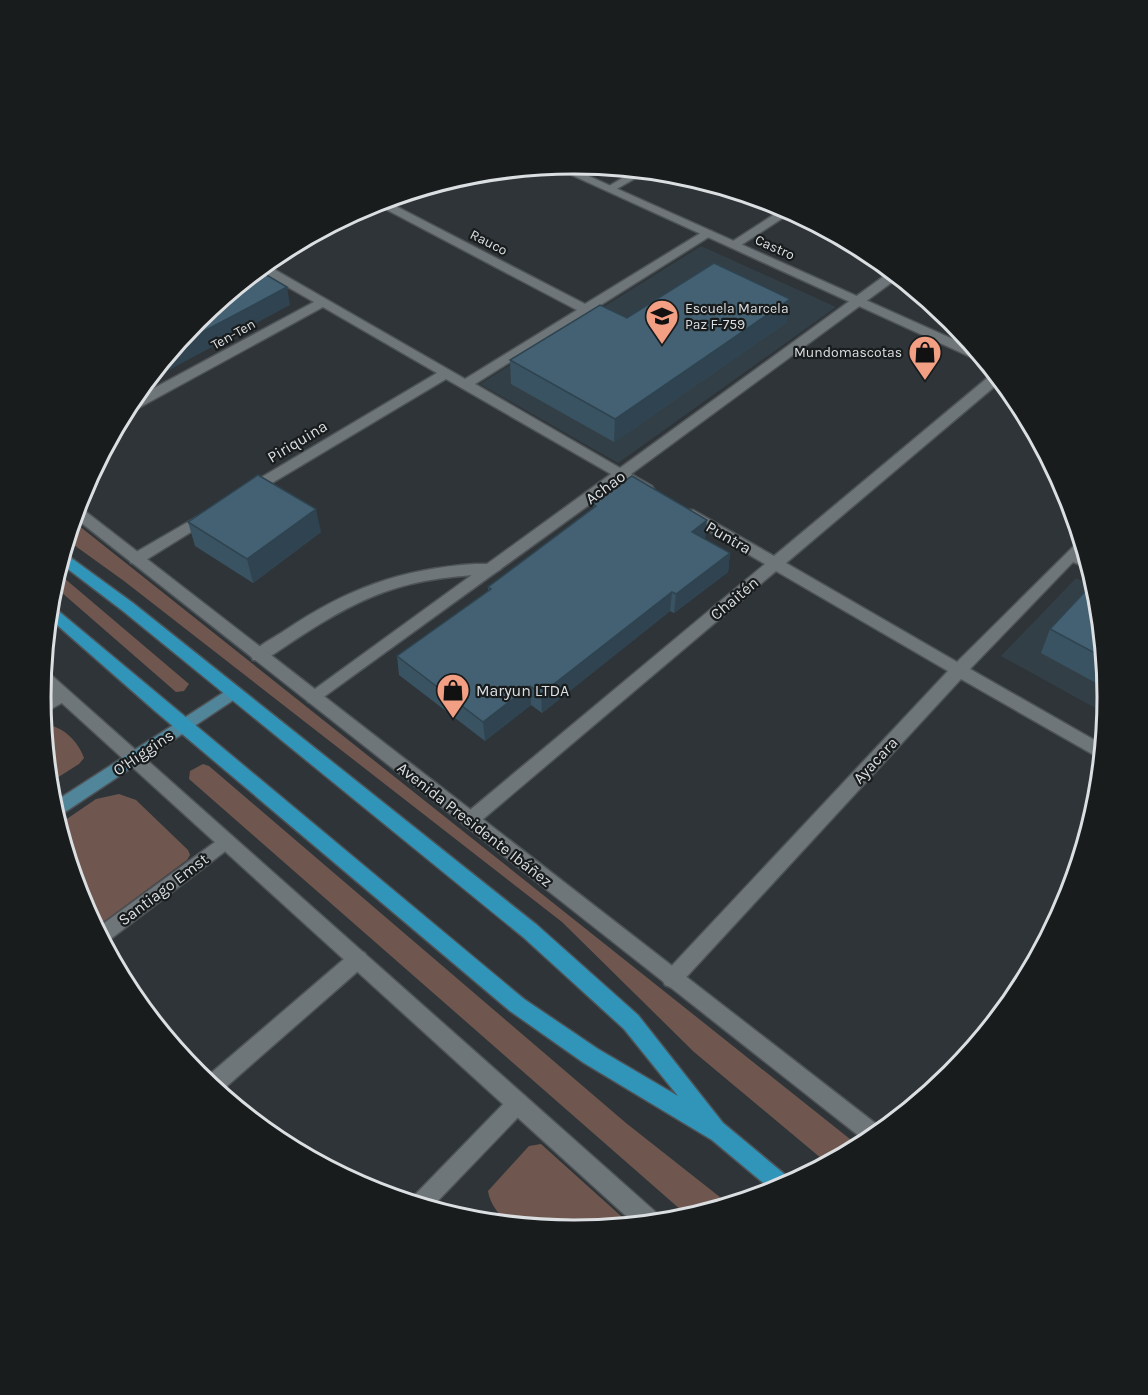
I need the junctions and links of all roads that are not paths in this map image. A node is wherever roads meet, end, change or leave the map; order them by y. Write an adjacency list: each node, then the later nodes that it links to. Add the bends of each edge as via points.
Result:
1 (575, 174): 3 (street, Castro)
2 (630, 178): 3 (street)
3 (609, 189): 6 (street, Castro)
4 (390, 208): 12 (street, Rauco)
5 (779, 216): 7 (street)
6 (708, 233): 7 (street, Castro); 12 (street)
7 (734, 245): 10 (street, Castro)
8 (271, 272): 11 (street, Puntra)
9 (887, 279): 10 (street, Achao)
10 (857, 301): 13 (street, Castro); 18 (street, Achao)
11 (323, 302): 14 (street, Puntra); 17 (street, Ten-Ten)
12 (585, 309): 16 (street)
13 (963, 348)
14 (446, 373): 16 (street, Puntra); 21 (street, Piriquina)
15 (991, 382): 23 (street, Chaitén)
16 (466, 384): 18 (street, Puntra)
17 (144, 400)
18 (623, 475): 23 (street, Puntra); 24 (street, Achao)
19 (84, 517): 21 (street, Avenida Presidente Ibáñez)
20 (1076, 551): 27 (street, Ayacara)
21 (136, 559): 26 (street, Avenida Presidente Ibáñez)
22 (69, 562): 29 (main road)
23 (775, 563): 27 (street, Puntra); 37 (street, Chaitén)
24 (493, 568): 26 (street, via 435,573 377,588 349,599); 31 (street, Achao)
25 (57, 616): 33 (main road)
26 (259, 656): 31 (street, Avenida Presidente Ibáñez)
27 (959, 669): 34 (street, Puntra); 41 (street, Ayacara)
28 (51, 685): 30 (street)
29 (232, 693): 33 (main road, O'Higgins); 45 (main road, via 530,932 600,993 639,1031)
30 (63, 695): 32 (street); 35 (street)
31 (314, 698): 37 (street, Avenida Presidente Ibáñez)
32 (51, 702)
33 (183, 725): 35 (main road, O'Higgins); 45 (main road, via 518,1005 591,1056)
34 (1095, 749)
35 (133, 759): 36 (main road, O'Higgins); 38 (street)
36 (62, 806)
37 (470, 820): 41 (street, Avenida Presidente Ibáñez)
38 (226, 841): 39 (street, Santiago Emst); 40 (street)
39 (107, 932)
40 (358, 959): 42 (street); 43 (street)
41 (672, 980): 44 (street, Avenida Presidente Ibáñez)
42 (218, 1080)
43 (518, 1103): 47 (street); 48 (street)
44 (867, 1130)
45 (720, 1133): 46 (main road)
46 (776, 1180)
47 (424, 1199)
48 (643, 1216)

